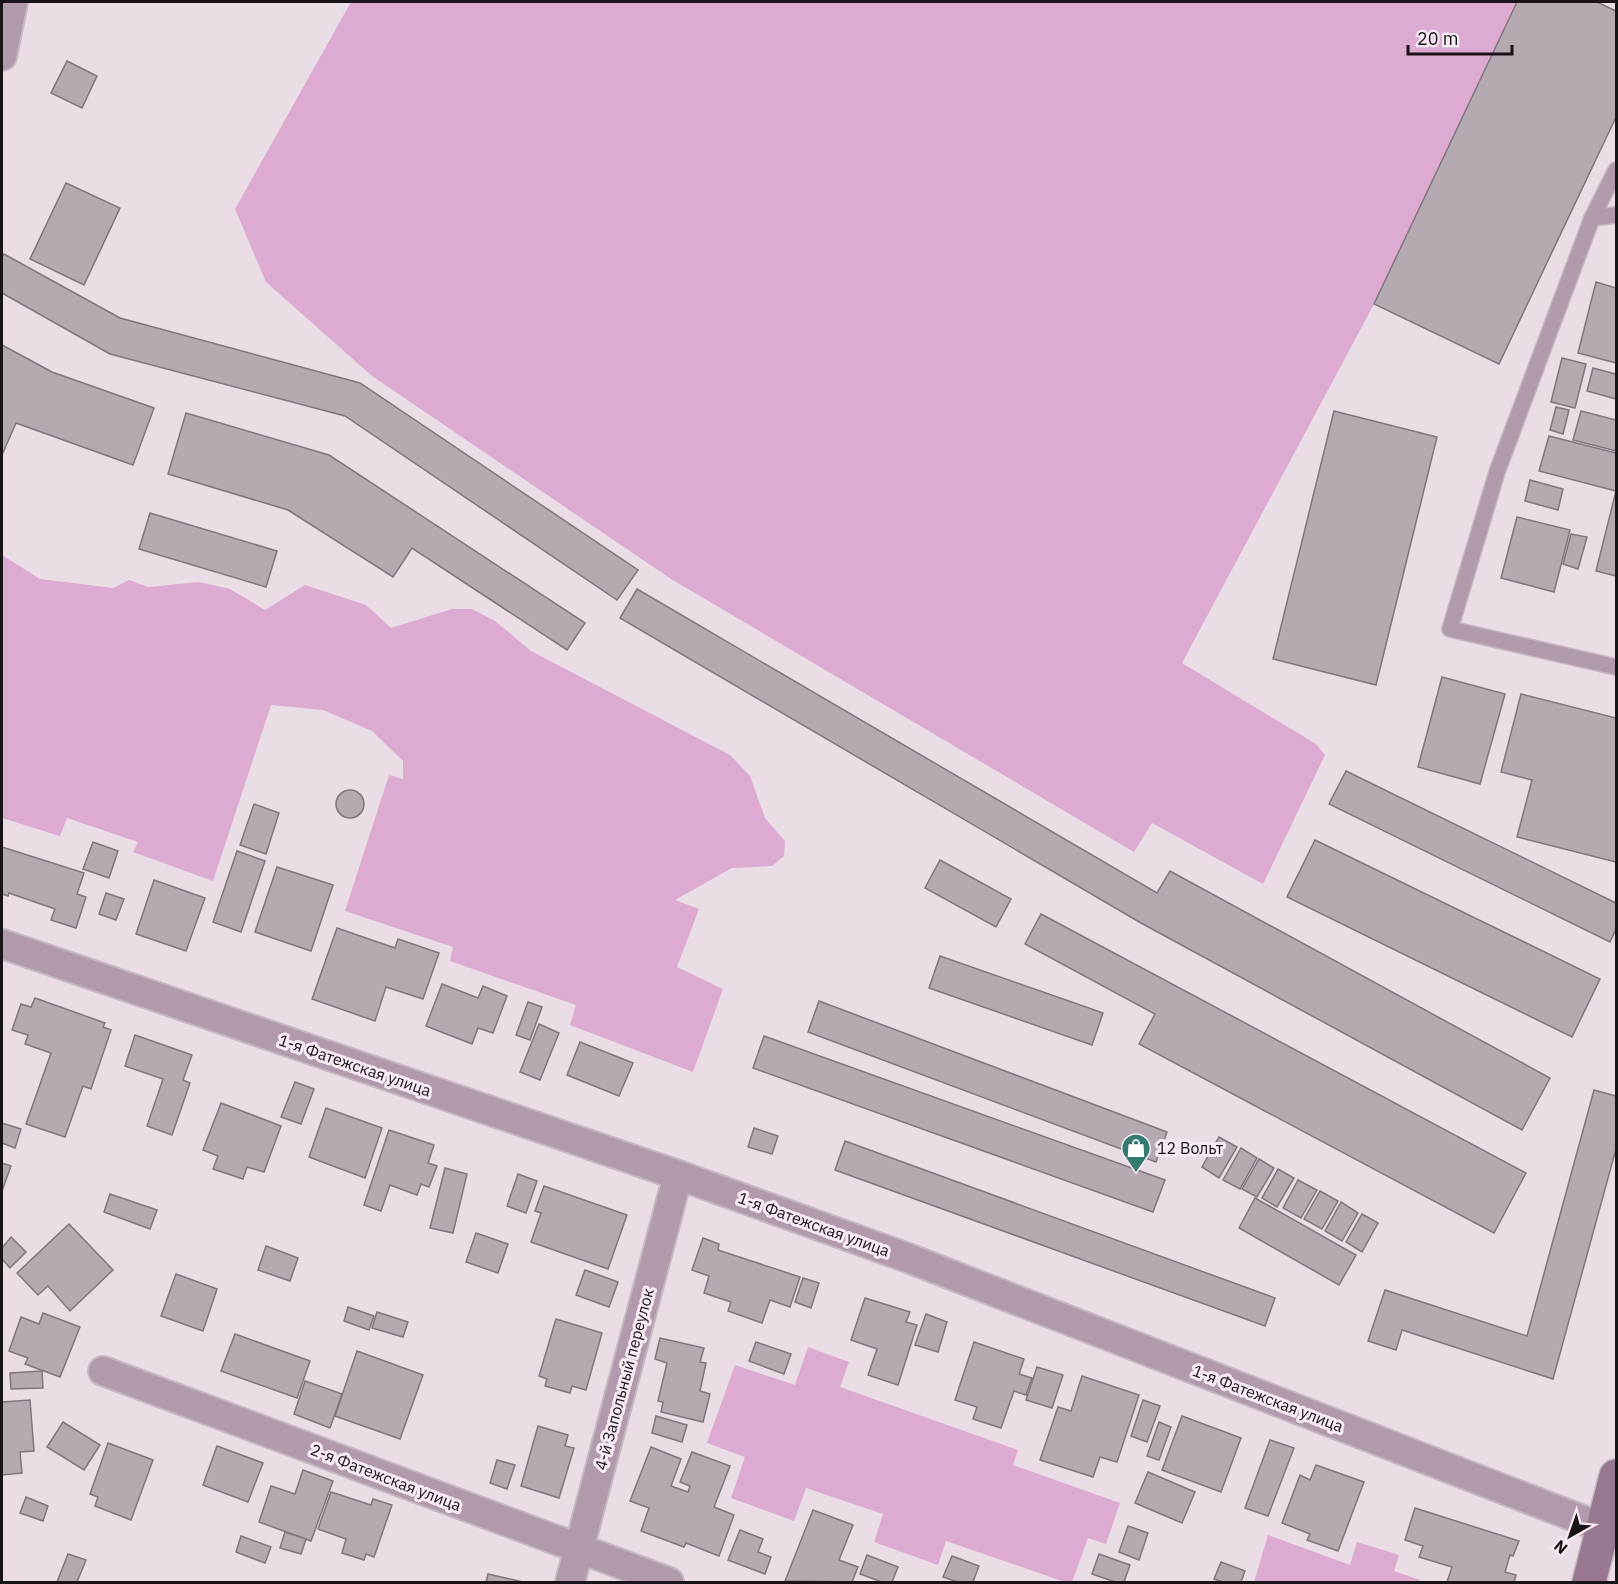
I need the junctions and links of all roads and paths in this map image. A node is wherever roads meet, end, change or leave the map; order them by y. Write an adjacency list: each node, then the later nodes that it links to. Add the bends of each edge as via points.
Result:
1 (13, 2): 2 (street)
2 (2, 56)
3 (1617, 170): 5 (lane)
4 (1617, 215): 5 (lane)
5 (1592, 218): 6 (lane, via 1497,472 1450,629)
6 (1617, 667)
7 (2, 944): 8 (street, 1-я Фатежская улица)
8 (678, 1175): 11 (street, 1-я Фатежская улица, via 919,1262); 12 (street, 4-й Запольный переулок)
9 (104, 1371): 12 (street, 2-я Фатежская улица)
10 (1617, 1476): 11 (street)
11 (1610, 1531): 15 (street)
12 (578, 1548): 13 (street, 4-й Запольный переулок); 14 (street, 2-я Фатежская улица)
13 (570, 1582)
14 (669, 1582)
15 (1589, 1582)

